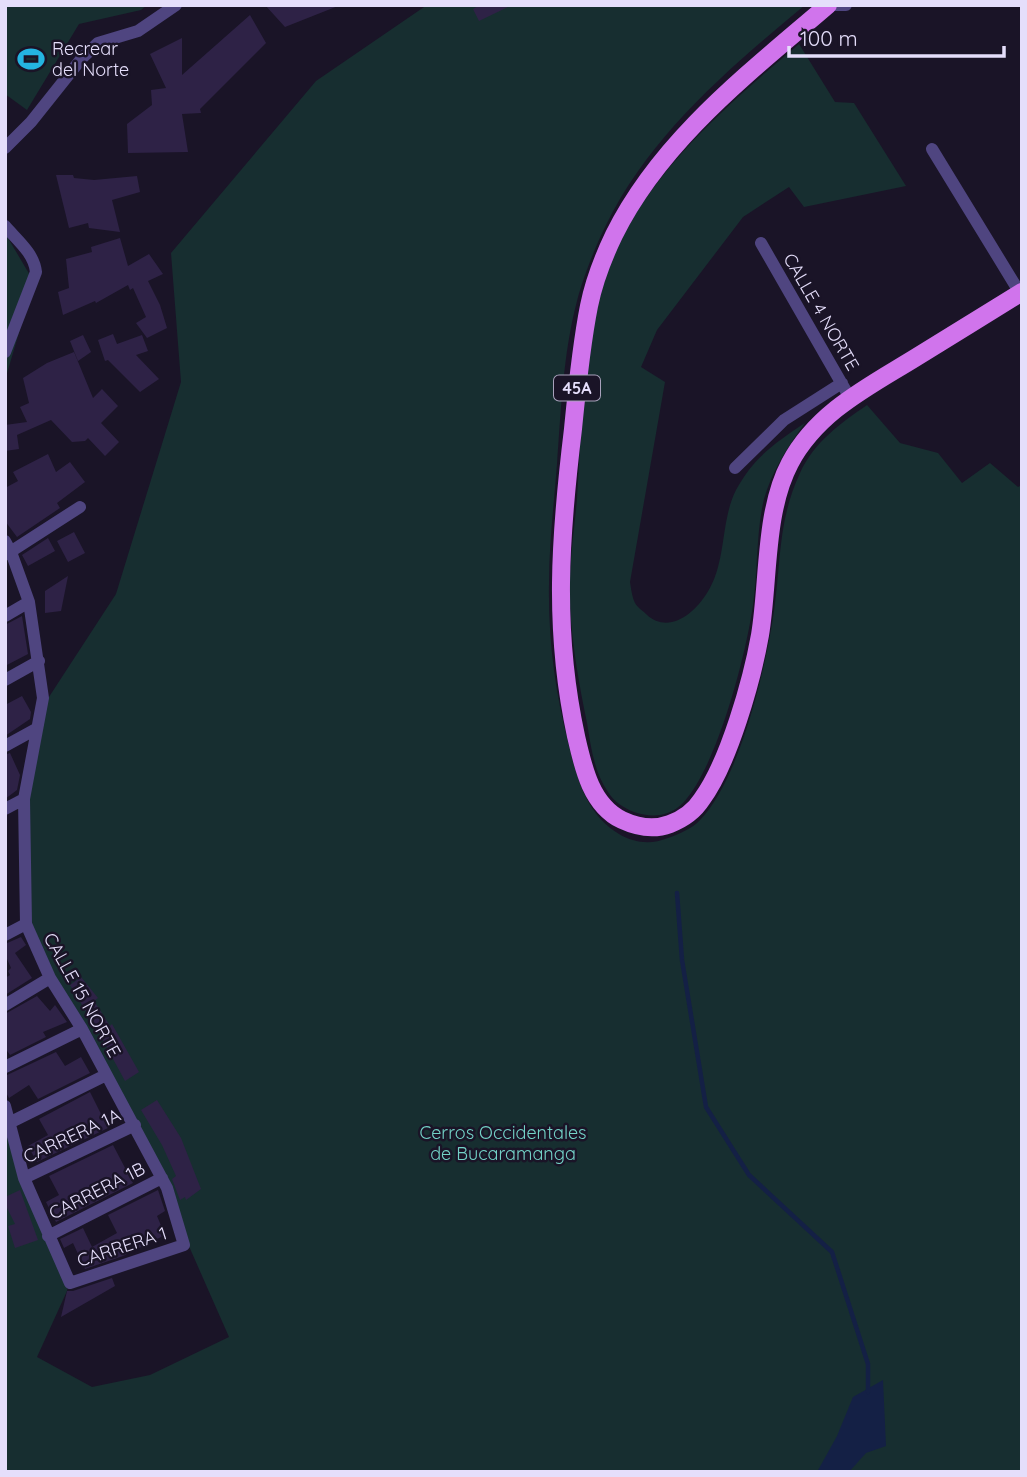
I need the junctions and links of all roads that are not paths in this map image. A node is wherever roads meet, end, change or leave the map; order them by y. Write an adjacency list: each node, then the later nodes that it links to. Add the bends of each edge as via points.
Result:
1 (176, 5): 4 (street, via 138,31 98,43)
2 (829, 5): 3 (street); 10 (main road, 45A, via 713,106 659,164 614,234 590,303 568,466 559,577 561,627 567,686 589,783 600,802 629,824 664,827 682,819 710,786 755,658 781,485 815,427)
3 (846, 5)
4 (5, 148)
5 (932, 149): 8 (street)
6 (5, 226): 9 (street, via 28,252 36,272)
7 (761, 243): 10 (street, CALLE 4 NORTE)
8 (1021, 293): 10 (main road, 45A)
9 (5, 352)
10 (846, 391): 11 (street, via 784,420)
11 (735, 467)
12 (80, 507): 13 (street)
13 (7, 549): 14 (street, CALLE 15 NORTE)
14 (30, 602): 15 (street); 16 (street, CALLE 15 NORTE)
15 (5, 615)
16 (39, 661): 17 (street); 18 (street, CALLE 15 NORTE, via 43,698)
17 (5, 680)
18 (36, 729): 19 (street); 20 (street, CALLE 15 NORTE)
19 (5, 746)
20 (24, 799): 21 (street); 22 (street, CALLE 15 NORTE)
21 (5, 810)
22 (26, 923): 23 (street); 24 (street, CALLE 15 NORTE)
23 (5, 935)
24 (50, 978): 25 (street); 26 (street, CALLE 15 NORTE)
25 (5, 1005)
26 (82, 1028): 27 (street); 28 (street, CALLE 15 NORTE)
27 (5, 1067)
28 (106, 1075): 30 (street); 31 (street, CALLE 15 NORTE)
29 (5, 1106): 30 (street)
30 (11, 1122): 32 (street)
31 (135, 1125): 32 (street, CARRERA 1A); 33 (street, CALLE 15 NORTE)
32 (24, 1178): 34 (street)
33 (162, 1178): 34 (street, CARRERA 1B); 35 (street, CALLE 15 NORTE)
34 (48, 1236): 35 (street, CARRERA 1, via 70,1283)
35 (184, 1245)

